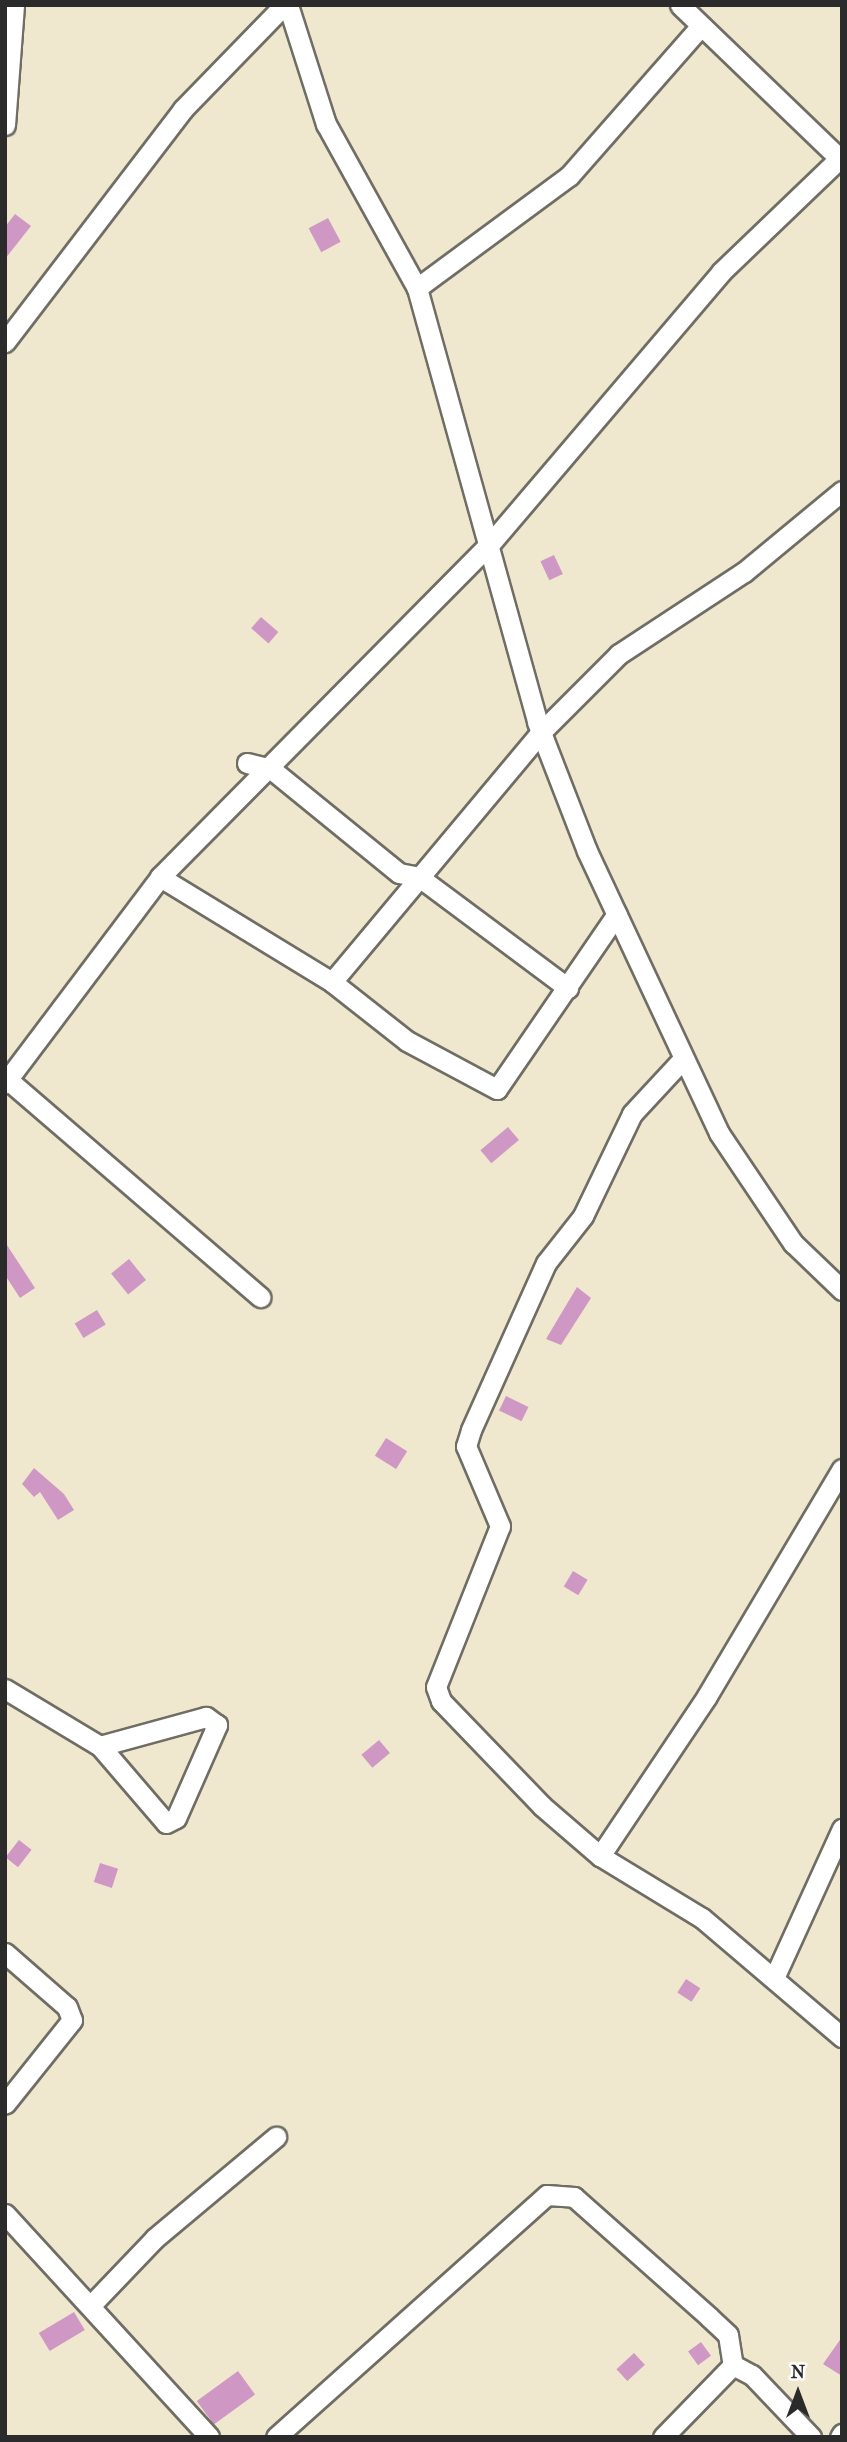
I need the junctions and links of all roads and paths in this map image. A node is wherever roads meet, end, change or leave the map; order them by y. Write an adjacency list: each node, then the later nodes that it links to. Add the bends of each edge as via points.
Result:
1 (15, 5): 5 (street)
2 (286, 5): 7 (street, via 321,114); 8 (street, via 183,109)
3 (680, 5): 4 (street)
4 (701, 26): 6 (street); 7 (street, via 569,176)
5 (5, 125)
6 (841, 160): 10 (street, via 720,272)
7 (417, 288): 10 (street)
8 (5, 342)
9 (842, 491): 11 (street, via 744,572 619,654)
10 (489, 545): 11 (street); 13 (street)
11 (541, 732): 15 (street); 16 (street)
12 (247, 763): 13 (street)
13 (271, 769): 14 (street); 15 (street, via 399,873)
14 (160, 877): 17 (street); 20 (street)
15 (419, 877): 17 (street); 18 (street)
16 (617, 914): 18 (street); 19 (street)
17 (332, 982): 18 (street, via 407,1041 497,1090)
18 (568, 988)
19 (681, 1061): 21 (street, via 719,1133 793,1243); 27 (street, via 632,1114 583,1216 546,1263 471,1430 466,1446 500,1526 436,1687 441,1701 542,1806)
20 (6, 1082): 22 (street)
21 (842, 1290)
22 (260, 1297)
23 (842, 1469): 27 (street, via 707,1696)
24 (5, 1689): 25 (street)
25 (100, 1746): 25 (street, via 206,1717 216,1725 176,1818 166,1823)
26 (842, 1829): 29 (street)
27 (600, 1856): 29 (street, via 702,1918)
28 (5, 1953): 31 (street, via 66,2007 72,2020 65,2036)
29 (774, 1978): 30 (street)
30 (842, 2037)
31 (5, 2104)
32 (276, 2137): 34 (street, via 155,2238)
33 (5, 2214): 34 (street)
34 (92, 2304): 36 (street)
35 (733, 2365): 37 (street, via 728,2335 709,2317 574,2197 547,2195); 38 (street); 39 (street, via 752,2375)
36 (209, 2437)
37 (276, 2437)
38 (663, 2437)
39 (811, 2437)

